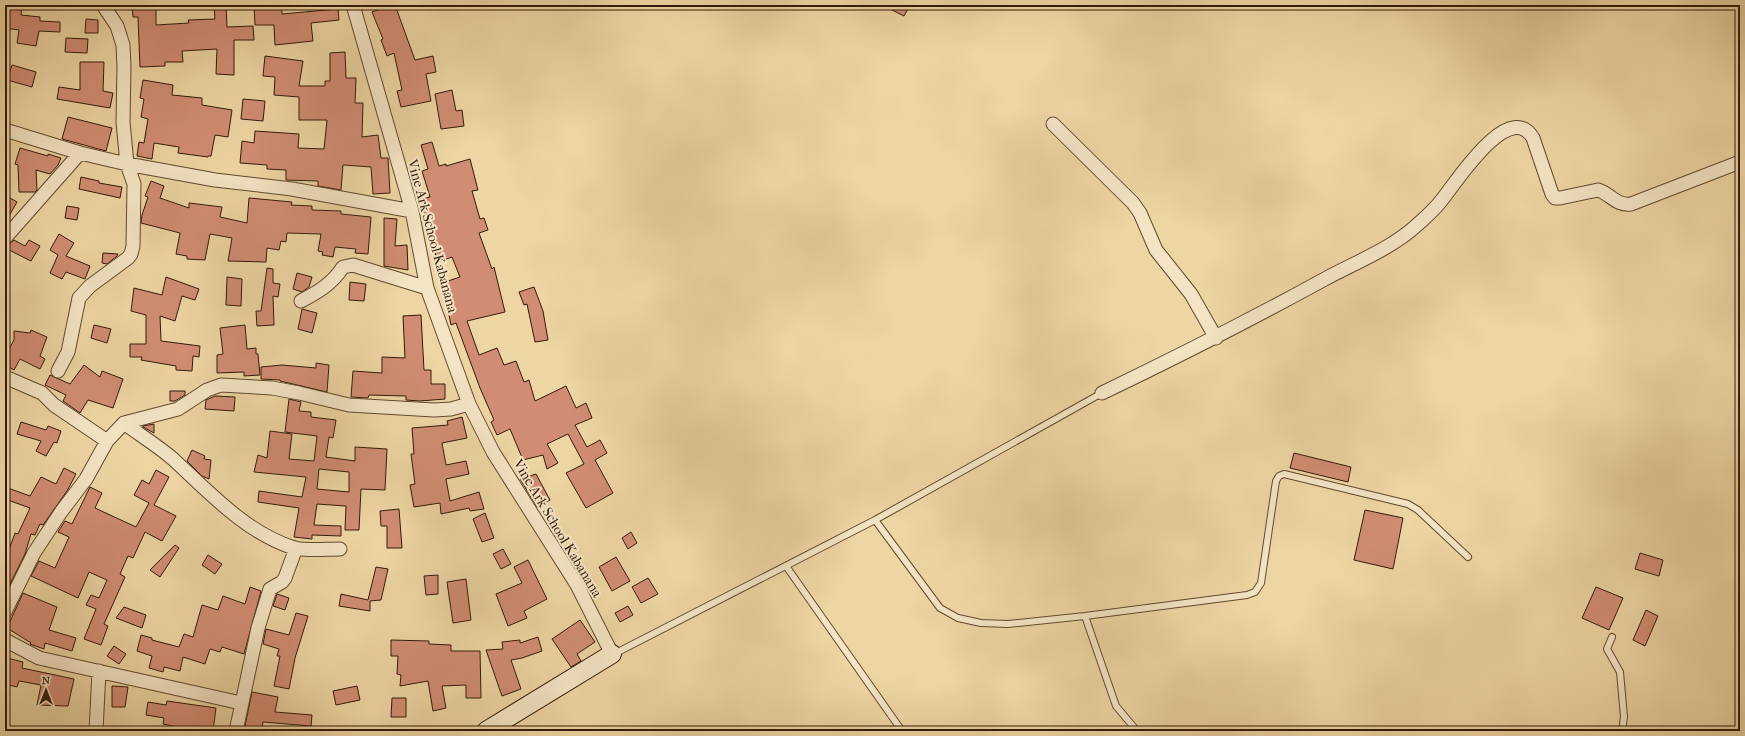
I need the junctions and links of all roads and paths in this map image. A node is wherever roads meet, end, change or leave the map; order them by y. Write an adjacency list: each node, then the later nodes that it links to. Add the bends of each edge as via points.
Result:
1 (103, 5): 7 (street, via 117,26 123,45 123,122)
2 (353, 5): 8 (street, Vine Ark School Kabanana)
3 (1053, 124): 12 (street, via 1133,203 1156,250 1191,294)
4 (5, 130): 5 (street)
5 (80, 153): 7 (street); 9 (street)
6 (1740, 162): 12 (street, via 1631,204 1618,204 1598,190 1555,198 1529,130 1522,126 1513,126 1505,130 1466,165 1429,215 1404,235)
7 (127, 164): 8 (street, via 215,180 292,189); 13 (street, via 134,184 131,254 90,286 79,298 68,352)
8 (412, 211): 10 (street, Vine Ark School Kabanana)
9 (5, 238)
10 (427, 288): 11 (street, via 352,265 343,267 325,288); 16 (street, Vine Ark School Kabanana)
11 (301, 301)
12 (1216, 338): 15 (street)
13 (58, 371)
14 (5, 377): 18 (street, via 42,392 54,405)
15 (1102, 393): 19 (lane)
16 (469, 404): 17 (street, via 434,410 349,405 299,392 221,386 207,390 178,409); 28 (street, Vine Ark School Kabanana, via 493,452 577,585)
17 (124, 423): 18 (street); 20 (street, via 172,458 208,494 219,500 253,529)
18 (107, 441): 24 (street, via 86,479 34,553)
19 (875, 520): 23 (lane); 25 (lane, via 940,608 958,618 981,624 1008,624)
20 (296, 548): 21 (street); 30 (street, via 285,578 270,589 258,628)
21 (340, 549)
22 (1468, 557): 25 (lane, via 1418,510 1408,504 1284,474 1276,481 1261,583 1255,592)
23 (786, 566): 28 (lane); 34 (lane)
24 (5, 612)
25 (1085, 616): 35 (lane, via 1116,706)
26 (1612, 637): 36 (lane, via 1607,649 1620,672 1624,717)
27 (5, 640): 29 (street, via 39,658)
28 (612, 654): 31 (street)
29 (99, 670): 30 (street); 32 (street)
30 (241, 703): 33 (street)
31 (493, 729)
32 (96, 731)
33 (236, 731)
34 (902, 731)
35 (1137, 731)
36 (1622, 731)

